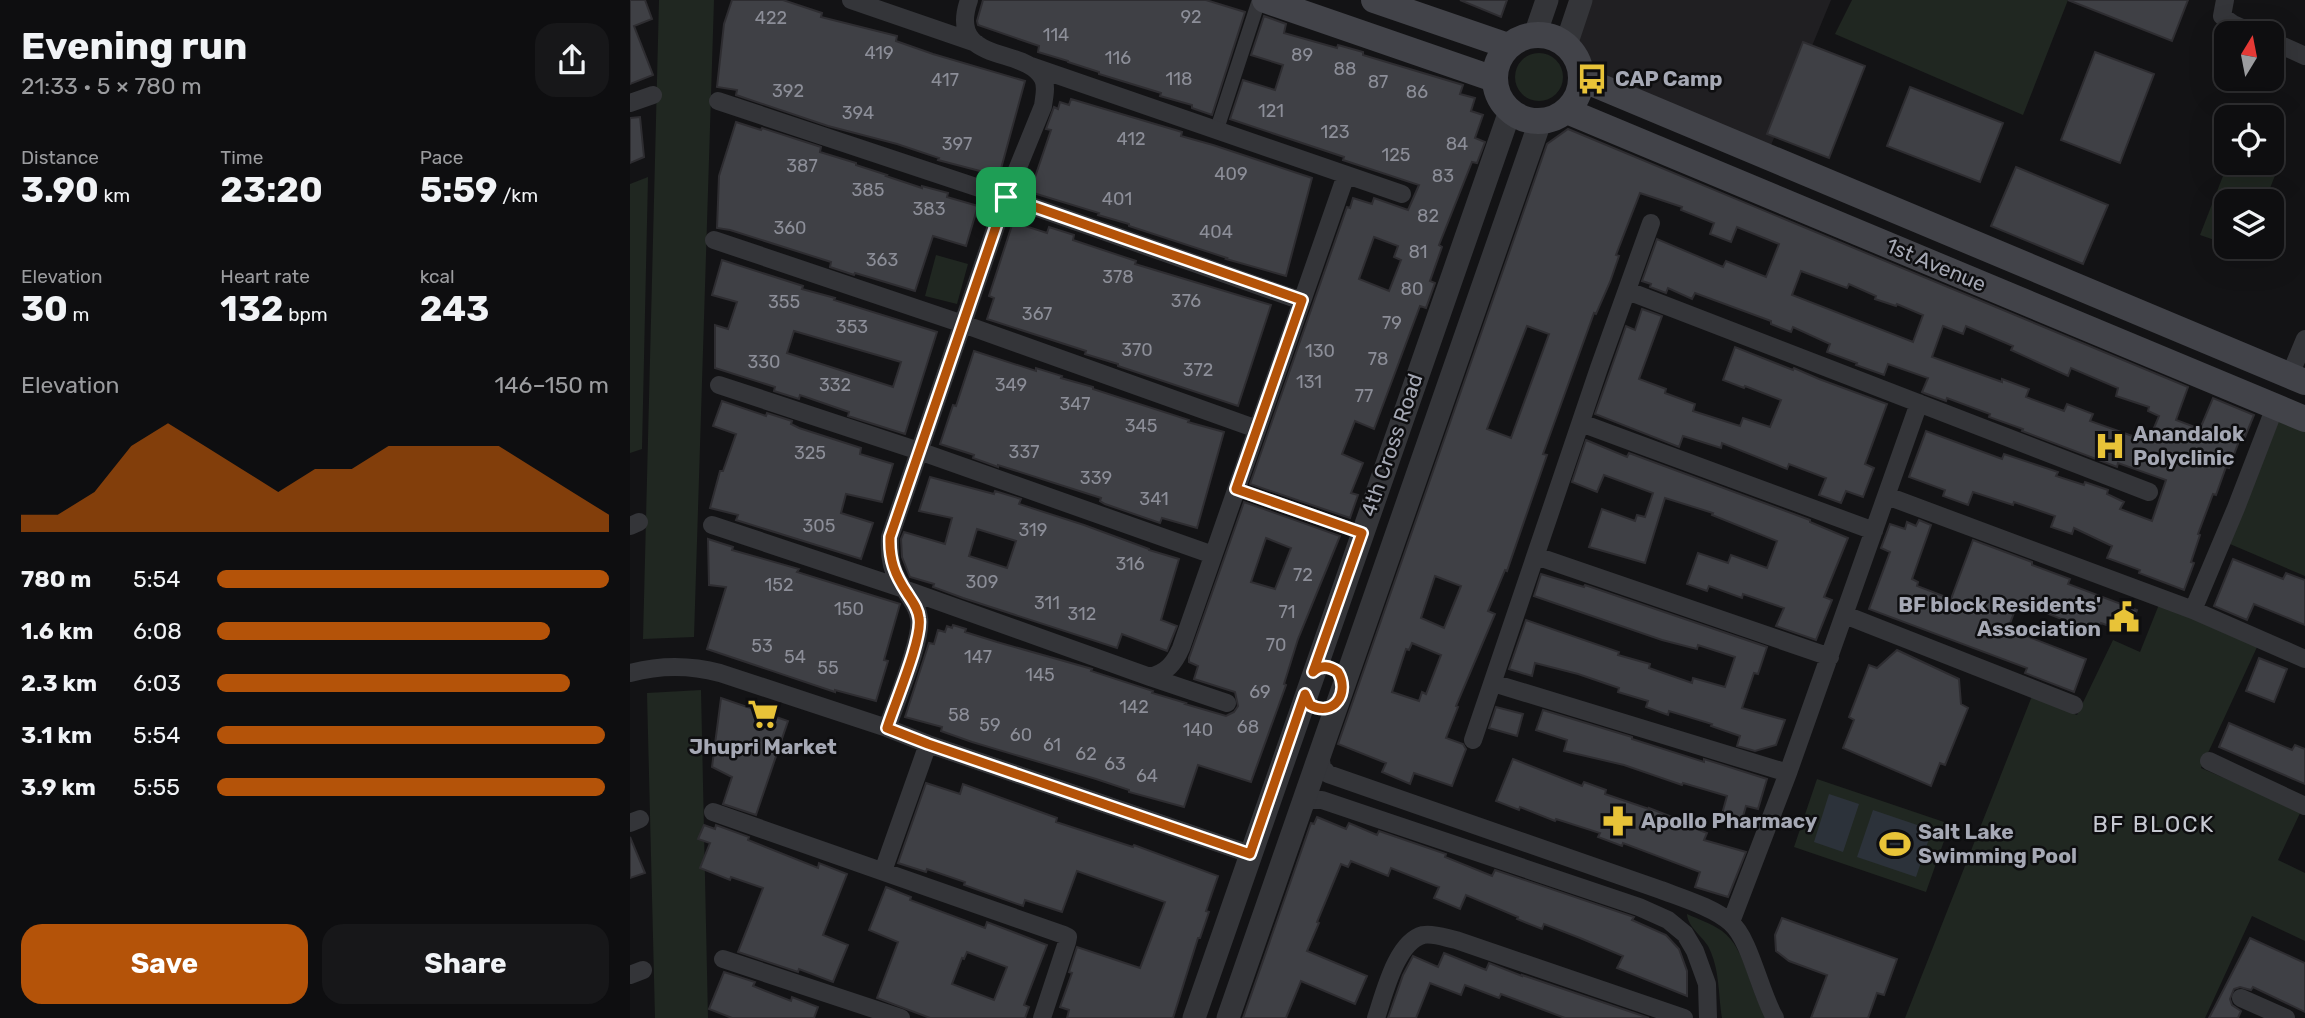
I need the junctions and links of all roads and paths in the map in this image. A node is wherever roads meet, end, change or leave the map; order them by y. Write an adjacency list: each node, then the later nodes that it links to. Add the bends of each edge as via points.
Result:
1 (851, 0): 11 (street)
2 (969, 0): 11 (street, via 964,28)
3 (1259, 0): 25 (street)
4 (1265, 0): 17 (main road)
5 (1374, 0): 14 (main road)
6 (1547, 0): 10 (street)
7 (1581, 0): 12 (street)
8 (2225, 0): 9 (street, via 2222,16)
9 (2229, 21)
10 (1535, 34): 12 (main road); 14 (main road)
11 (976, 43): 16 (street)
12 (1566, 44): 18 (main road, via 1581,68)
13 (2284, 46): 15 (street)
14 (1508, 47): 17 (main road, via 1500,56)
15 (2305, 56)
16 (1019, 62): 25 (street); 28 (street, via 1036,71 1044,80 1045,91)
17 (1494, 79): 22 (main road, via 1502,103)
18 (1582, 79): 23 (main road); 37 (main road)
19 (653, 94): 21 (street)
20 (718, 101): 28 (street)
21 (630, 103)
22 (1510, 111): 24 (main road); 31 (street, 4th Cross Road)
23 (1567, 111): 24 (main road); 39 (main road, 1st Avenue)
24 (1540, 122): 35 (street, 4th Cross Road)
25 (1217, 129): 26 (street)
26 (1346, 175): 27 (street); 34 (street)
27 (1402, 194)
28 (1006, 197): 34 (street); 36 (street)
29 (1651, 223): 32 (street)
30 (714, 240): 36 (street)
31 (1451, 277): 33 (street, 4th Cross Road); 35 (street, via 1469,272 1479,280)
32 (1628, 291): 42 (street); 45 (street)
33 (1444, 299): 35 (street, via 1448,310 1464,314); 53 (street, 4th Cross Road)
34 (1302, 300): 46 (street)
35 (1478, 300): 66 (street, 4th Cross Road)
36 (963, 324): 46 (street); 47 (street)
37 (2190, 334): 39 (main road); 40 (main road)
38 (2305, 339): 40 (street)
39 (2177, 366): 43 (main road, 1st Avenue)
40 (2297, 379)
41 (719, 385): 47 (street)
42 (1919, 403): 49 (street); 50 (street)
43 (2275, 407): 44 (main road, 1st Avenue); 57 (street)
44 (2305, 419)
45 (1581, 423): 52 (street); 55 (street)
46 (1257, 429): 48 (street)
47 (919, 451): 54 (street); 56 (street, via 890,537 892,566)
48 (1236, 489): 53 (street); 54 (street)
49 (2149, 492)
50 (1887, 496): 52 (street); 57 (street)
51 (712, 525): 56 (street)
52 (1874, 531): 58 (street)
53 (1362, 533): 61 (street, 4th Cross Road)
54 (1213, 555): 63 (street, via 1176,660)
55 (1535, 556): 59 (street); 64 (street)
56 (904, 589): 63 (street); 69 (street, via 916,606 918,637)
57 (2193, 610): 60 (street)
58 (1845, 615): 59 (street); 68 (street)
59 (1830, 657): 74 (street)
60 (2305, 659)
61 (1313, 672): 65 (street, 4th Cross Road); 66 (street, via 1331,667 1338,672)
62 (630, 673): 69 (street, via 652,668 705,669)
63 (1150, 677): 67 (street)
64 (1493, 682): 70 (street); 74 (street)
65 (1305, 694): 66 (street, via 1317,709 1329,709); 79 (street, 4th Cross Road)
66 (1339, 695): 72 (street, 4th Cross Road)
67 (1227, 703)
68 (2074, 705)
69 (887, 728): 71 (street)
70 (1474, 740)
71 (928, 744): 79 (street); 81 (street)
72 (1320, 754): 75 (street, 4th Cross Road); 78 (street, via 1328,774)
73 (2209, 761): 76 (street)
74 (1788, 773): 84 (street)
75 (1302, 804): 80 (street, via 1322,800); 90 (street, 4th Cross Road)
76 (2305, 806)
77 (713, 811): 81 (street)
78 (1512, 839): 80 (street); 82 (street)
79 (1250, 854): 89 (street, 4th Cross Road)
80 (1504, 862): 83 (street)
81 (883, 871): 88 (street, via 1068,937)
82 (1683, 899): 83 (street); 84 (street)
83 (1668, 920): 93 (street, via 1685,934 1695,951 1707,984)
84 (1731, 922): 94 (street, via 1743,937)
85 (723, 960): 87 (street)
86 (2241, 998): 95 (street)
87 (901, 1018)
88 (1042, 1018)
89 (1194, 1018)
90 (1228, 1018)
91 (1376, 1018): 92 (street, via 1394,965 1410,942 1432,935)
92 (1684, 1018)
93 (1708, 1018)
94 (1775, 1018)
95 (2286, 1018)

